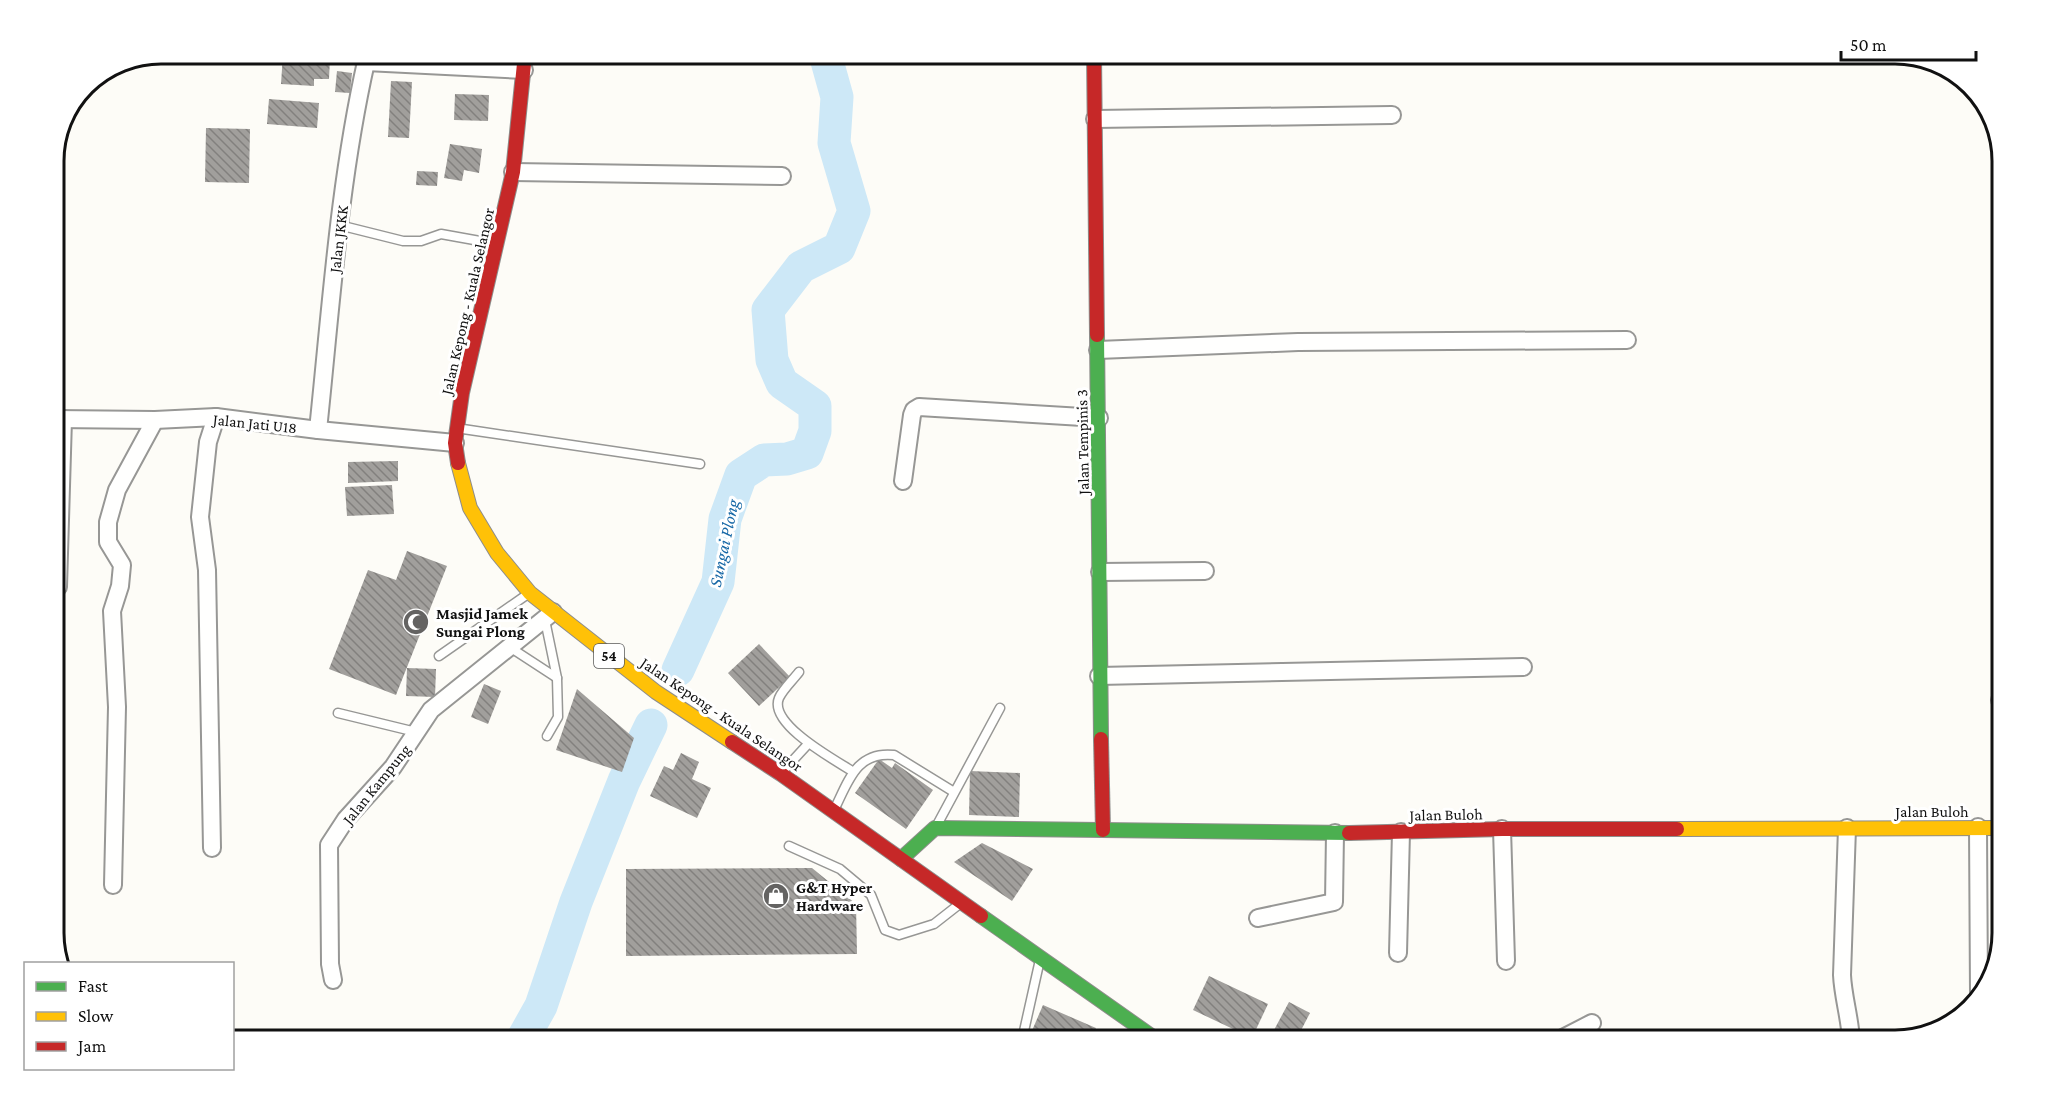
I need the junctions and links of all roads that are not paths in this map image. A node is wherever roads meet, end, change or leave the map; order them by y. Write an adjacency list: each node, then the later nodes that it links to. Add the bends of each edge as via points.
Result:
1 (361, 64): 8 (street, Jalan JKKK)
2 (525, 64): 6 (main road, Jalan Kepong - Kuala Selangor / 54)
3 (1094, 64): 5 (main road, Jalan Tempinis 3)
4 (1392, 115): 5 (street)
5 (1095, 119): 11 (main road, Jalan Tempinis 3)
6 (513, 172): 7 (street); 9 (main road, Jalan Kepong - Kuala Selangor / 54)
7 (782, 176)
8 (339, 225): 9 (lane, via 403,241 421,241 441,234); 16 (street, Jalan JKKK)
9 (497, 244): 17 (main road, Jalan Kepong - Kuala Selangor / 54)
10 (1627, 340): 11 (street, via 1298,342)
11 (1098, 350): 13 (main road, Jalan Tempinis 3)
12 (216, 417): 15 (street, Jalan Jati U18); 16 (street, Jalan Jati U18); 48 (street, via 208,442 200,517 207,570)
13 (1099, 418): 19 (street, via 919,407 912,415); 21 (main road, Jalan Tempinis 3)
14 (65, 419): 15 (street, Jalan Jati U18)
15 (155, 420): 50 (street, via 117,490 108,522 108,542 122,565 112,611 117,707)
16 (318, 430): 17 (street, Jalan Jati U18)
17 (456, 435): 18 (lane); 22 (main road, Jalan Kepong - Kuala Selangor / 54, via 458,466 470,508 497,553)
18 (700, 464)
19 (903, 481)
20 (1205, 571): 21 (street)
21 (1100, 572): 28 (main road, Jalan Tempinis 3)
22 (530, 593): 23 (main road, Jalan Kepong - Kuala Selangor / 54); 25 (lane)
23 (549, 616): 24 (street, Jalan Kampung); 29 (lane); 36 (main road, Jalan Kepong - Kuala Selangor / 54)
24 (511, 648): 29 (lane); 32 (street, Jalan Kampung, via 431,710)
25 (440, 656)
26 (1523, 667): 28 (street)
27 (799, 672): 34 (lane, via 779,699 778,708)
28 (1099, 675): 44 (main road, Jalan Tempinis 3)
29 (557, 678): 33 (lane, via 558,717)
30 (1000, 708): 37 (lane)
31 (338, 713): 32 (lane)
32 (416, 732): 56 (street, Jalan Kampung, via 393,767 346,819 329,845)
33 (547, 736)
34 (808, 744): 35 (lane); 36 (lane)
35 (852, 771): 37 (lane, via 874,756 894,755); 38 (lane)
36 (781, 774): 38 (main road, Jalan Kepong - Kuala Selangor / 54)
37 (954, 792): 40 (lane)
38 (834, 811): 49 (main road, Jalan Kepong - Kuala Selangor / 54)
39 (1978, 827): 41 (main road, Jalan Buloh); 42 (main road, Jalan Buloh); 57 (street)
40 (935, 828): 44 (main road, Jalan Buloh); 49 (main road)
41 (1847, 828): 43 (main road, Jalan Buloh); 62 (street, via 1842,975)
42 (1992, 828)
43 (1502, 829): 45 (main road, Jalan Buloh); 55 (street)
44 (1103, 830): 46 (main road, Jalan Buloh)
45 (1401, 832): 46 (main road, Jalan Buloh); 53 (street)
46 (1335, 833): 52 (street, via 1334,902)
47 (789, 846): 51 (lane, via 840,869 871,895 885,930 899,935 934,924)
48 (212, 848)
49 (901, 859): 51 (main road, Jalan Kepong - Kuala Selangor / 54)
50 (113, 885)
51 (962, 902): 54 (main road, Jalan Kepong - Kuala Selangor / 54)
52 (1258, 918)
53 (1398, 953)
54 (1041, 958): 59 (lane); 60 (main road, Jalan Kepong - Kuala Selangor / 54)
55 (1506, 962)
56 (333, 980)
57 (1979, 983)
58 (1592, 1023): 61 (street)
59 (1024, 1030)
60 (1143, 1030)
61 (1578, 1030)
62 (1850, 1030)

